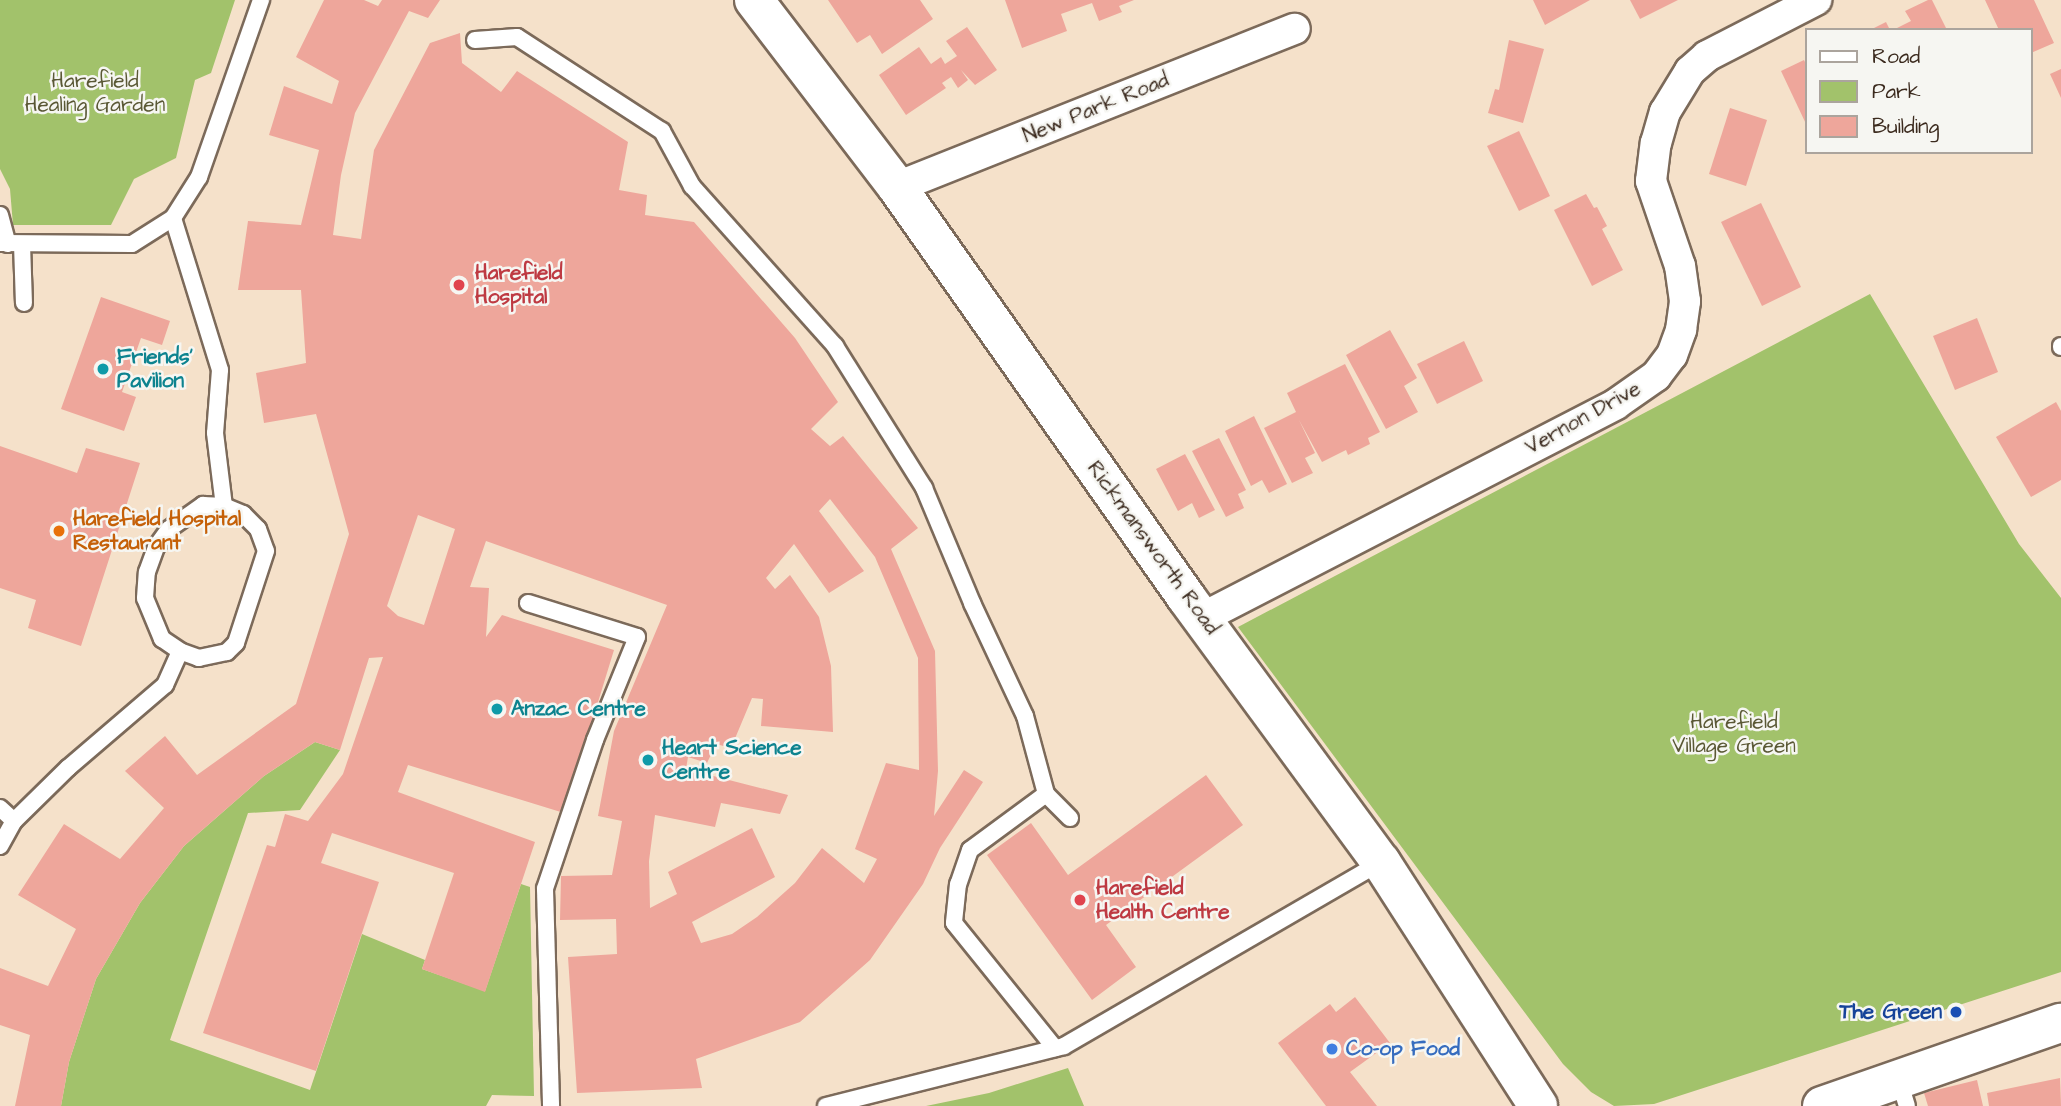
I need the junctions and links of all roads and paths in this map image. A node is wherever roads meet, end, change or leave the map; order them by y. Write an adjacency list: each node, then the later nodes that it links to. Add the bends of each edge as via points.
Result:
1 (261, 0): 8 (lane, via 199,177)
2 (754, 0): 6 (street, Rickmansworth Road)
3 (1816, 0): 13 (street, Vernon Drive, via 1707,56 1690,71 1665,112 1651,181 1680,266 1685,301 1672,355 1656,376 1616,404)
4 (1295, 29): 6 (street, New Park Road)
5 (474, 40): 15 (lane, via 517,37 662,131 692,186 835,346 924,488 1025,716)
6 (897, 187): 13 (street, Rickmansworth Road)
7 (0, 215): 9 (lane)
8 (173, 218): 9 (lane, via 132,244); 11 (lane, via 220,370 215,433)
9 (10, 244): 10 (lane)
10 (24, 303)
11 (223, 506): 14 (lane, via 203,505 169,529 147,572 145,598 150,615 162,639); 14 (lane, via 243,514 258,529 266,551 264,563 236,643 213,656 199,658)
12 (528, 603): 24 (lane, via 637,637 595,740 545,889)
13 (1202, 618): 20 (street, Rickmansworth Road)
14 (180, 651): 18 (lane, via 165,685)
15 (1046, 794): 17 (lane); 22 (lane, via 970,850 958,884 954,923)
16 (0, 808): 18 (lane)
17 (1070, 818)
18 (13, 821): 19 (lane)
19 (0, 846)
20 (1381, 862): 22 (lane); 26 (street, Rickmansworth Road)
21 (2061, 1023): 23 (street)
22 (1055, 1048): 25 (lane)
23 (1903, 1093): 27 (street)
24 (551, 1106)
25 (826, 1106)
26 (1538, 1106)
27 (1825, 1106)

